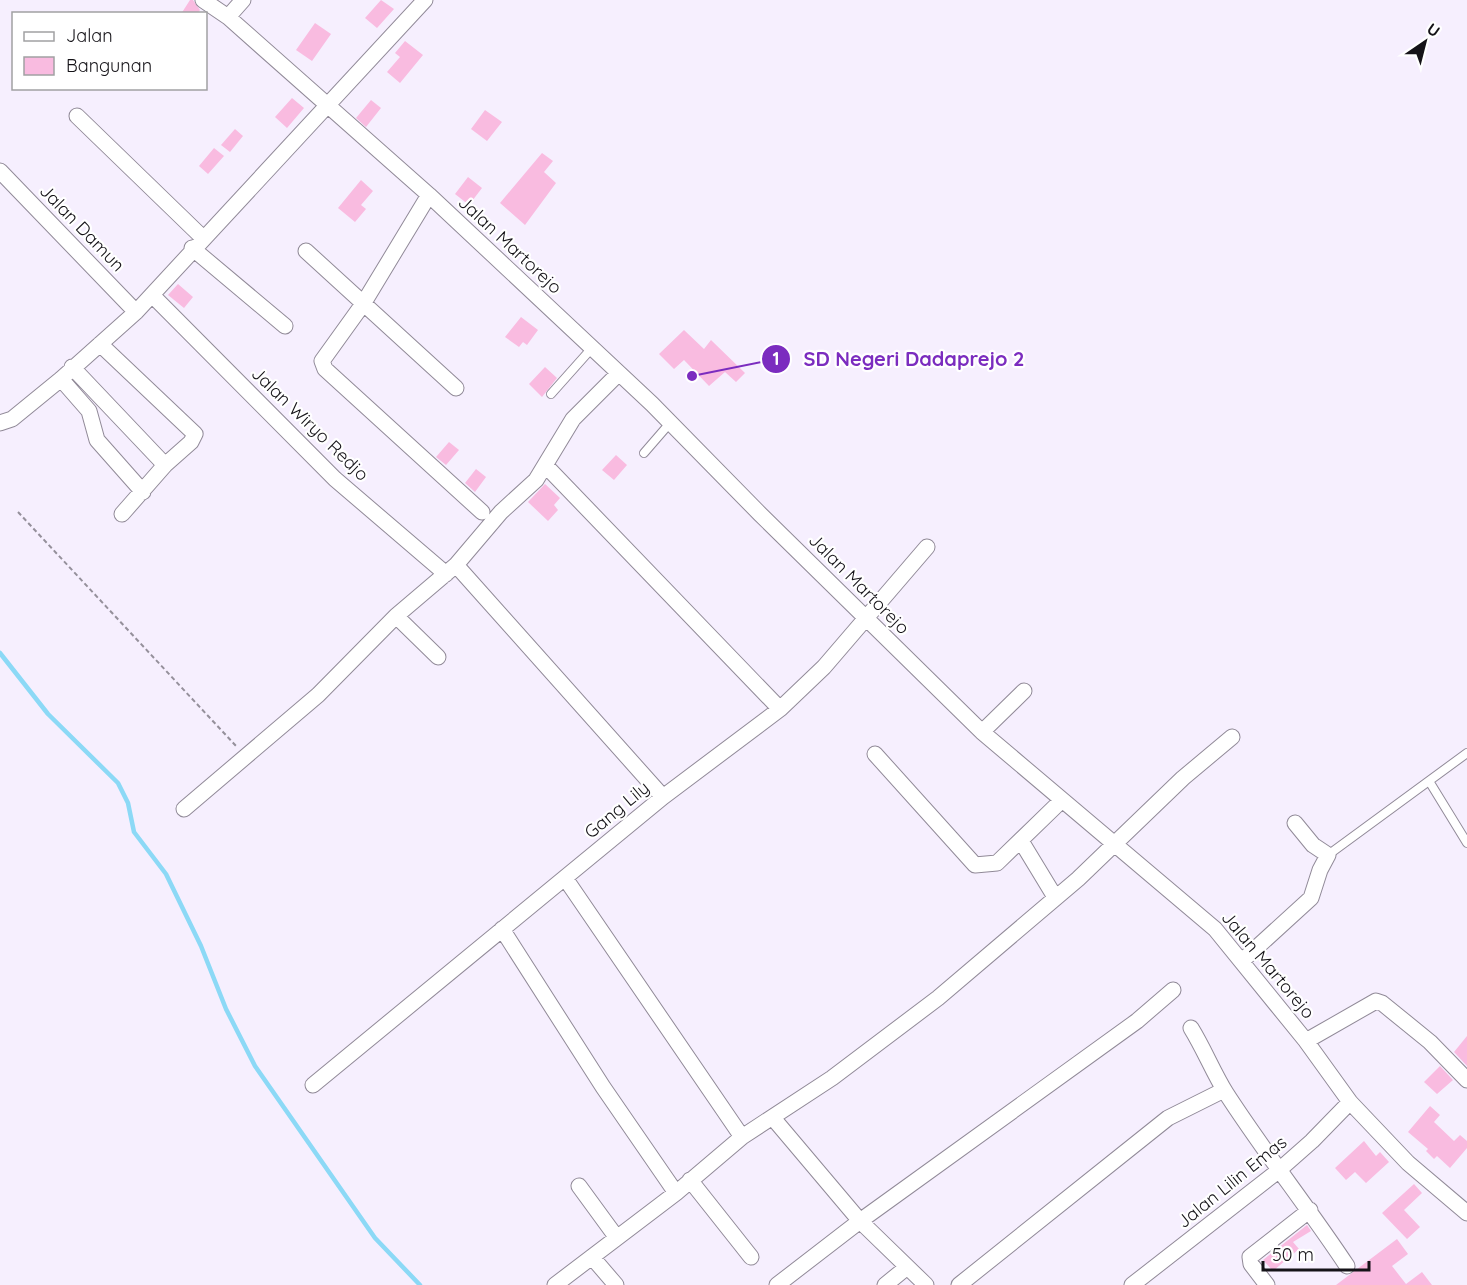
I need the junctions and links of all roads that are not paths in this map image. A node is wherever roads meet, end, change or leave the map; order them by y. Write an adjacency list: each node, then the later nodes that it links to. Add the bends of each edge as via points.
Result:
1 (203, 0): 4 (street, Jalan Martorejo)
2 (243, 0): 4 (street)
3 (425, 0): 5 (street)
4 (228, 17): 5 (street, Jalan Martorejo)
5 (328, 107): 8 (street, Jalan Martorejo); 9 (street)
6 (78, 116): 9 (street)
7 (0, 171): 13 (street, Jalan Damun)
8 (429, 195): 12 (street); 16 (street, Jalan Martorejo)
9 (197, 242): 11 (street); 14 (street)
10 (306, 251): 12 (street)
11 (152, 295): 13 (street); 31 (street, Jalan Wiryo Redjo, via 335,479)
12 (363, 304): 20 (street); 28 (street, via 324,356 323,366)
13 (136, 312): 15 (street)
14 (285, 326)
15 (100, 344): 17 (street); 25 (street, via 193,430 194,437)
16 (592, 348): 18 (street, Jalan Martorejo); 21 (lane)
17 (72, 367): 19 (street); 25 (street)
18 (618, 373): 23 (street, Jalan Martorejo); 26 (street, via 573,419)
19 (61, 379): 22 (street, via 12,419); 27 (street, via 89,411 97,440)
20 (456, 388)
21 (551, 394)
22 (0, 423)
23 (670, 423): 24 (lane); 33 (street, Jalan Martorejo)
24 (644, 453)
25 (165, 465): 27 (street)
26 (546, 466): 31 (street); 36 (street)
27 (143, 492): 29 (street)
28 (482, 512)
29 (122, 514)
30 (927, 547): 33 (street, Gang Lily)
31 (451, 570): 32 (street); 42 (street, Jalan Wiryo Redjo)
32 (396, 616): 34 (street); 44 (street, via 341,673)
33 (865, 619): 36 (street, Gang Lily, via 824,667); 37 (street, Jalan Martorejo)
34 (438, 657)
35 (1024, 691): 37 (street)
36 (780, 709): 42 (street, Gang Lily)
37 (982, 732): 43 (street, Jalan Martorejo)
38 (1232, 738): 48 (street, via 1183,778)
39 (1467, 753): 41 (lane)
40 (875, 754): 46 (street, via 975,865 997,863)
41 (1429, 781): 47 (lane); 49 (lane)
42 (663, 797): 50 (street, Gang Lily)
43 (1062, 800): 46 (street); 48 (street, Jalan Martorejo)
44 (184, 809)
45 (1295, 823): 49 (street, via 1313,845)
46 (1021, 841): 51 (street)
47 (1467, 843)
48 (1115, 845): 51 (street); 53 (street, Jalan Martorejo, via 1208,922)
49 (1328, 855): 53 (street, via 1311,898)
50 (565, 878): 52 (street, Gang Lily); 62 (street)
51 (1055, 897): 61 (street, via 938,998)
52 (502, 929): 58 (street, Gang Lily); 66 (street)
53 (1243, 960): 56 (street, Jalan Martorejo)
54 (1173, 990): 69 (street, via 1137,1021)
55 (1191, 1028): 59 (street)
56 (1306, 1041): 57 (street, via 1376,1001 1430,1042); 60 (street, Jalan Martorejo)
57 (1467, 1080)
58 (313, 1084)
59 (1224, 1090): 63 (street); 80 (street, via 1168,1118)
60 (1350, 1102): 63 (street, Jalan Lilin Emas); 68 (street, Jalan Martorejo, via 1408,1163)
61 (773, 1118): 62 (street); 69 (street)
62 (742, 1137): 64 (street)
63 (1278, 1171): 67 (street); 81 (street, Jalan Lilin Emas)
64 (690, 1180): 66 (street); 72 (street)
65 (579, 1186): 70 (street)
66 (676, 1193): 70 (street)
67 (1310, 1210): 73 (street); 82 (street, via 1250,1257)
68 (1467, 1213)
69 (860, 1221): 74 (street); 77 (street)
70 (617, 1238): 71 (street)
71 (592, 1257): 75 (street); 76 (street)
72 (751, 1257)
73 (1347, 1266)
74 (906, 1268): 78 (street); 79 (street)
75 (555, 1285)
76 (616, 1285)
77 (777, 1285)
78 (885, 1285)
79 (926, 1285)
80 (958, 1285)
81 (1132, 1285)
82 (1267, 1285)

